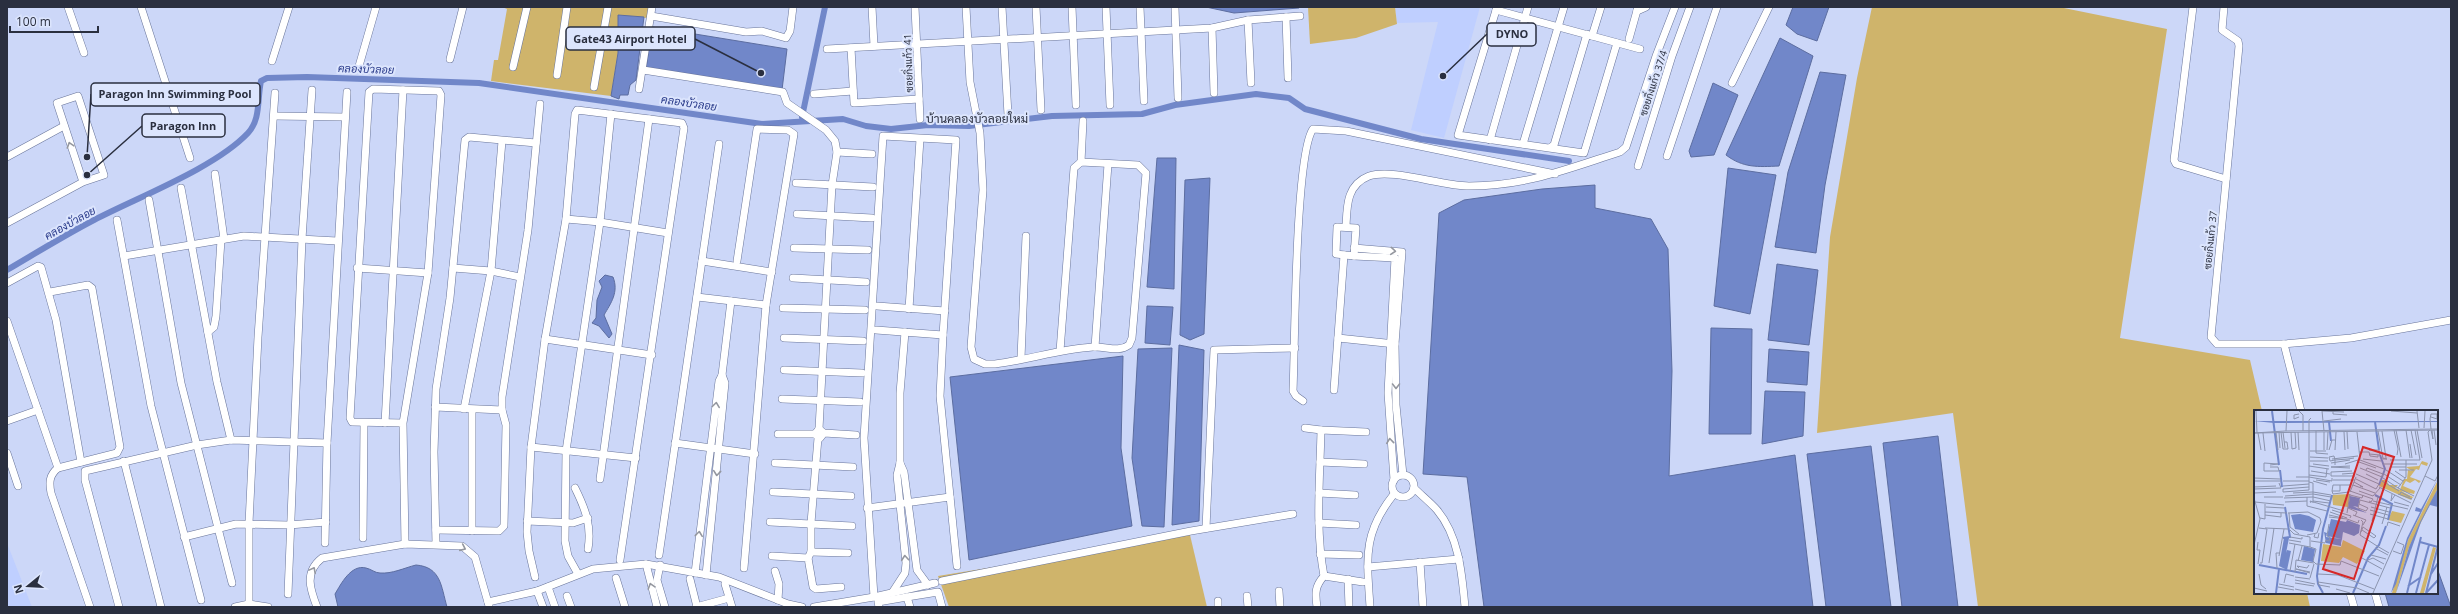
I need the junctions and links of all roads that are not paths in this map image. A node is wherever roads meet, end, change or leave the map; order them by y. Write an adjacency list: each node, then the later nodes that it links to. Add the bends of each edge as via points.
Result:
1 (68, 7): 54 (street)
2 (140, 7): 100 (street)
3 (289, 7): 56 (street)
4 (376, 7): 57 (street)
5 (463, 7): 55 (street)
6 (527, 7): 58 (street)
7 (567, 7): 60 (street)
8 (608, 7): 64 (street)
9 (652, 7): 32 (street)
10 (793, 7): 32 (street, via 790,31 786,38 762,31 746,32)
11 (872, 7): 50 (street)
12 (915, 7): 48 (street, ซอยกิ่งแก้ว 41)
13 (966, 7): 47 (street)
14 (1002, 7): 46 (street)
15 (1036, 7): 44 (street)
16 (1072, 7): 43 (street)
17 (1106, 7): 41 (street)
18 (1140, 7): 40 (street)
19 (1175, 7): 39 (street)
20 (1528, 7): 35 (street)
21 (1564, 7): 37 (street)
22 (1600, 7): 42 (street)
23 (1646, 7): 31 (street)
24 (1676, 7): 105 (street, via 1656,56 1626,147 1620,152)
25 (1690, 7): 103 (street, ซอยกิ่งแก้ว 37/4)
26 (1717, 7): 98 (street)
27 (1769, 7): 62 (street)
28 (2193, 7): 106 (street, via 2174,160 2176,164)
29 (2224, 7): 106 (street, ซอยกิ่งแก้ว 37, via 2222,30 2238,42 2239,46)
30 (1496, 8): 35 (street); 90 (street, via 1458,135)
31 (1637, 9): 45 (street)
32 (651, 16): 59 (street)
33 (1300, 16): 34 (street)
34 (1286, 17): 36 (street); 61 (street)
35 (1525, 17): 37 (street); 90 (street)
36 (1248, 20): 38 (street); 63 (street)
37 (1559, 26): 42 (street); 94 (street)
38 (1212, 28): 39 (street); 71 (street)
39 (1176, 30): 40 (street); 73 (street)
40 (1142, 33): 41 (street); 75 (street)
41 (1108, 35): 43 (street); 78 (street)
42 (1589, 35): 49 (street); 95 (street, via 1554,146)
43 (1074, 37): 44 (street); 77 (street)
44 (1038, 38): 46 (street); 79 (street)
45 (1629, 39)
46 (1004, 41): 47 (street); 81 (street)
47 (968, 42): 48 (street); 180 (street, via 970,82 979,122 984,190 972,353 974,359 985,364 1005,363)
48 (917, 43): 50 (street); 74 (street, ซอยกิ่งแก้ว 41)
49 (1617, 43): 53 (street); 95 (street, via 1584,153)
50 (874, 46): 51 (street)
51 (851, 48): 52 (street); 68 (street)
52 (827, 49)
53 (1640, 49)
54 (84, 53)
55 (450, 59)
56 (272, 61)
57 (359, 66)
58 (514, 67)
59 (643, 70): 65 (street); 96 (street, via 783,92 789,105 818,123 831,135)
60 (557, 75)
61 (1288, 78)
62 (1732, 83)
63 (1251, 84)
64 (594, 87)
65 (639, 89)
66 (312, 90): 83 (street)
67 (403, 90): 140 (street, via 373,89 369,92); 142 (street); 145 (street, via 439,91 441,95)
68 (853, 91): 72 (street); 74 (street, via 853,101 857,104)
69 (347, 92): 84 (street)
70 (275, 93): 82 (street)
71 (1214, 93)
72 (814, 94)
73 (1178, 98)
74 (919, 100): 86 (street, ซอยกิ่งแก้ว 41)
75 (1144, 101)
76 (540, 104): 92 (street)
77 (1076, 105)
78 (1110, 105)
79 (1041, 110)
80 (611, 114): 85 (street); 116 (street, via 576,111); 118 (street)
81 (1008, 115)
82 (274, 116): 83 (street); 124 (street)
83 (310, 116): 84 (street); 126 (street)
84 (345, 117): 127 (street)
85 (649, 119): 121 (street); 122 (street, via 683,125)
86 (920, 119)
87 (1083, 121): 101 (street)
88 (64, 126): 99 (street); 107 (street, one-way to 88); 107 (street, via 57,103 78,96 104,175)
89 (920, 138): 158 (street); 160 (street, via 956,140); 244 (street, via 883,136 864,438)
90 (1490, 140): 94 (street)
91 (502, 141): 92 (street); 141 (street, via 469,137 465,140); 143 (street)
92 (536, 143): 146 (street, via 528,230)
93 (719, 144): 137 (street)
94 (1524, 144): 95 (street)
95 (1550, 148)
96 (837, 152): 97 (street); 109 (street)
97 (872, 154)
98 (1667, 156)
99 (7, 157)
100 (190, 158)
101 (1081, 162): 102 (street); 178 (street, via 1074,168)
102 (1108, 164): 175 (street); 175 (street, via 1138,165 1143,168 1147,177 1132,338 1129,345 1124,348)
103 (1638, 166)
104 (215, 174): 125 (street)
105 (1555, 174): 120 (street, via 1533,180 1469,186 1425,182 1386,174 1370,176 1358,182 1350,193); 176 (street, via 1346,130 1313,129 1308,136 1302,179)
106 (2226, 179): 173 (street, ซอยกิ่งแก้ว 37, via 2211,337 2217,344)
107 (82, 182): 119 (street)
108 (796, 183): 109 (street)
109 (832, 185): 110 (street); 114 (street)
110 (873, 187)
111 (181, 188): 128 (street)
112 (149, 200): 132 (street)
113 (797, 214): 114 (street)
114 (831, 216): 115 (street); 130 (street)
115 (872, 218)
116 (566, 219): 118 (street); 169 (street)
117 (117, 220): 135 (street)
118 (600, 222): 121 (street); 174 (street)
119 (7, 223)
120 (1346, 227): 131 (street, via 1356,228); 134 (street, via 1337,227 1336,254)
121 (634, 228): 122 (street); 177 (street)
122 (668, 233): 179 (street)
123 (1026, 236): 180 (street)
124 (264, 237): 125 (street); 126 (street); 206 (street)
125 (222, 239): 128 (street); 164 (street, via 216,316 214,327)
126 (302, 239): 127 (street); 207 (street)
127 (337, 241): 208 (street)
128 (191, 244): 132 (street); 164 (street)
129 (794, 248): 130 (street)
130 (830, 248): 133 (street); 148 (street)
131 (1354, 248): 136 (street); 139 (street, one-way to 139, via 1402,252)
132 (157, 250): 135 (street); 210 (street, via 181,383)
133 (868, 250)
134 (1344, 255): 136 (street); 168 (street)
135 (124, 256): 215 (street, via 151,406)
136 (1354, 256): 139 (street, via 1395,258)
137 (702, 261): 144 (street); 152 (street)
138 (737, 261): 144 (street, via 757,129 788,130 794,134)
139 (1398, 263): 172 (street)
140 (357, 268): 142 (street); 196 (street, via 350,418 352,422)
141 (453, 268): 143 (street); 190 (street)
142 (392, 271): 145 (street); 197 (street)
143 (491, 271): 146 (street); 191 (street)
144 (772, 272): 154 (street)
145 (428, 273): 198 (street)
146 (520, 277): 193 (street)
147 (793, 278): 148 (street)
148 (829, 280): 149 (street); 157 (street)
149 (866, 282)
150 (7, 283): 151 (street, via 39,266)
151 (50, 292): 221 (street); 221 (street, via 88,285 92,288 120,450)
152 (697, 297): 153 (street); 209 (street)
153 (731, 301): 154 (street); 184 (street)
154 (766, 305): 217 (street)
155 (877, 306): 158 (street)
156 (783, 308): 157 (street)
157 (826, 308): 159 (street); 170 (street)
158 (909, 309): 160 (street)
159 (864, 310)
160 (945, 311): 166 (street)
161 (2451, 320): 173 (street, ซอยกิ่งแก้ว 37, via 2350,338)
162 (7, 321): 192 (street)
163 (876, 330): 165 (street)
164 (208, 332): 205 (street)
165 (905, 332): 166 (street); 224 (street, via 900,393)
166 (944, 335): 241 (street, via 940,396)
167 (784, 338): 170 (street)
168 (1338, 338): 172 (street); 185 (street)
169 (545, 339): 174 (street); 211 (street)
170 (825, 340): 171 (street); 182 (street)
171 (864, 341)
172 (1393, 344): 229 (street, one-way to 229, via 1396,405); 231 (street, one-way to 172, via 1388,393)
173 (2284, 344): 194 (street)
174 (580, 346): 177 (street); 214 (street)
175 (1095, 347): 178 (street)
176 (1295, 348): 188 (street, via 1293,391); 258 (street, via 1214,350)
177 (618, 351): 179 (street); 218 (street)
178 (1060, 351): 180 (street)
179 (652, 355): 219 (street)
180 (1021, 358)
181 (784, 370): 182 (street)
182 (823, 371): 183 (street); 187 (street)
183 (862, 373)
184 (722, 375): 212 (street, one-way to 184); 213 (street, via 725,383)
185 (1334, 390)
186 (782, 398): 187 (street)
187 (820, 400): 189 (street); 203 (street)
188 (1303, 400)
189 (860, 402)
190 (435, 408): 191 (street); 259 (street)
191 (468, 409): 193 (street); 260 (street)
192 (38, 410): 195 (street); 228 (street)
193 (502, 410): 260 (street, via 506,425 504,526 499,531)
194 (2301, 410)
195 (7, 421)
196 (364, 423): 197 (street); 262 (street)
197 (384, 423): 198 (street)
198 (403, 423): 264 (street)
199 (1306, 428): 200 (street)
200 (1321, 430): 201 (street); 222 (street)
201 (1366, 432)
202 (778, 434): 203 (street)
203 (819, 434): 204 (street); 226 (street)
204 (856, 435)
205 (230, 440): 206 (street); 210 (street)
206 (252, 440): 207 (street); 250 (street)
207 (293, 442): 208 (street); 254 (street)
208 (327, 443): 248 (street)
209 (675, 443): 212 (street); 269 (street)
210 (197, 445): 215 (street); 257 (street)
211 (531, 447): 214 (street); 247 (street)
212 (710, 448): 213 (street); 284 (street, one-way to 212)
213 (720, 449): 217 (street); 283 (street, one-way to 283)
214 (566, 451): 218 (street); 251 (street)
215 (163, 452): 220 (street); 261 (street)
216 (7, 453): 232 (street)
217 (755, 454): 280 (street)
218 (603, 455): 219 (street); 230 (street)
219 (636, 458): 274 (street)
220 (124, 461): 311 (street, via 86,470 84,474); 312 (street)
221 (81, 462): 228 (street)
222 (1320, 462): 225 (street); 236 (street)
223 (775, 463): 226 (street)
224 (900, 463): 242 (street, via 904,472); 243 (street, via 897,475)
225 (1364, 464)
226 (816, 465): 227 (street); 237 (street)
227 (853, 467)
228 (58, 468): 310 (street, via 51,475 51,493)
229 (1404, 475): 231 (street); 234 (street, via 1410,478)
230 (600, 479)
231 (1394, 480): 238 (street)
232 (18, 486)
233 (575, 488): 246 (street)
234 (1414, 488): 238 (street, via 1408,497); 273 (street, via 1437,510 1446,523)
235 (773, 492): 237 (street)
236 (1319, 493): 239 (street); 253 (street)
237 (813, 494): 240 (street); 252 (street)
238 (1394, 494): 279 (street, via 1374,523 1367,548)
239 (1355, 495)
240 (851, 496)
241 (950, 497): 242 (street); 278 (street)
242 (907, 504): 243 (street); 291 (street, via 917,570)
243 (899, 505): 244 (street); 297 (street, one-way to 243, via 906,573)
244 (867, 508): 303 (street)
245 (1293, 514): 258 (street)
246 (588, 518): 251 (street, via 579,522); 266 (street)
247 (527, 520): 251 (street); 286 (street, via 529,551)
248 (326, 522): 254 (street); 263 (street)
249 (770, 522): 252 (street)
250 (249, 523): 254 (street); 257 (street); 308 (street)
251 (564, 523): 282 (street, via 568,556)
252 (811, 523): 256 (street); 270 (street)
253 (1319, 523): 255 (street); 268 (street)
254 (289, 525): 298 (street)
255 (1356, 525)
256 (852, 526)
257 (218, 528): 261 (street); 290 (street)
258 (1206, 528): 291 (street)
259 (436, 530): 260 (street); 265 (street)
260 (472, 531)
261 (184, 537): 306 (street)
262 (363, 538)
263 (325, 543)
264 (405, 544): 265 (street); 315 (street, one-way to 264, via 310,576 322,558)
265 (436, 544): 309 (street, one-way to 309, via 462,546 475,557)
266 (588, 549)
267 (848, 553): 270 (street)
268 (1320, 554): 271 (street); 285 (street)
269 (659, 555)
270 (810, 555): 272 (street); 294 (street, via 814,588)
271 (1359, 555)
272 (772, 556)
273 (1459, 559): 275 (street); 335 (street)
274 (620, 560)
275 (1420, 562): 279 (street); 334 (street)
276 (646, 564): 277 (street); 282 (street, via 613,566); 320 (street, one-way to 276)
277 (660, 565): 284 (street); 321 (street, via 657,580)
278 (958, 566)
279 (1368, 567): 333 (street)
280 (744, 568)
281 (775, 571): 307 (street, via 780,594)
282 (578, 574): 293 (street)
283 (706, 575): 284 (street); 307 (street, via 719,577)
284 (692, 576): 322 (street)
285 (1324, 576): 288 (street); 331 (street, via 1317,584 1315,592)
286 (535, 577)
287 (616, 578): 319 (street)
288 (1348, 579): 289 (street); 332 (street)
289 (1362, 582)
290 (232, 583)
291 (935, 583): 297 (street)
292 (725, 584): 304 (street)
293 (548, 587): 295 (street); 317 (street)
294 (841, 587)
295 (537, 591): 309 (street); 316 (street)
296 (1279, 591): 330 (street)
297 (892, 593): 303 (street)
298 (288, 594)
299 (2350, 594): 336 (street)
300 (2375, 594): 337 (street)
301 (567, 596): 318 (street)
302 (1247, 596): 329 (street)
303 (874, 597): 325 (street)
304 (729, 598): 322 (street); 323 (street)
305 (906, 598): 326 (street, via 878,602); 327 (street); 328 (street, via 938,592)
306 (201, 600)
307 (778, 600): 324 (street)
308 (249, 604): 313 (street); 314 (street)
309 (489, 605)
310 (90, 607)
311 (119, 607)
312 (161, 607)
313 (234, 607)
314 (268, 607)
315 (317, 607)
316 (543, 607)
317 (555, 607)
318 (571, 607)
319 (625, 607)
320 (657, 607)
321 (666, 607)
322 (697, 607)
323 (732, 607)
324 (802, 607)
325 (814, 607)
326 (879, 607)
327 (910, 607)
328 (942, 607)
329 (1248, 607)
330 (1280, 607)
331 (1317, 607)
332 (1349, 607)
333 (1370, 607)
334 (1424, 607)
335 (1465, 607)
336 (2354, 607)
337 (2379, 607)

